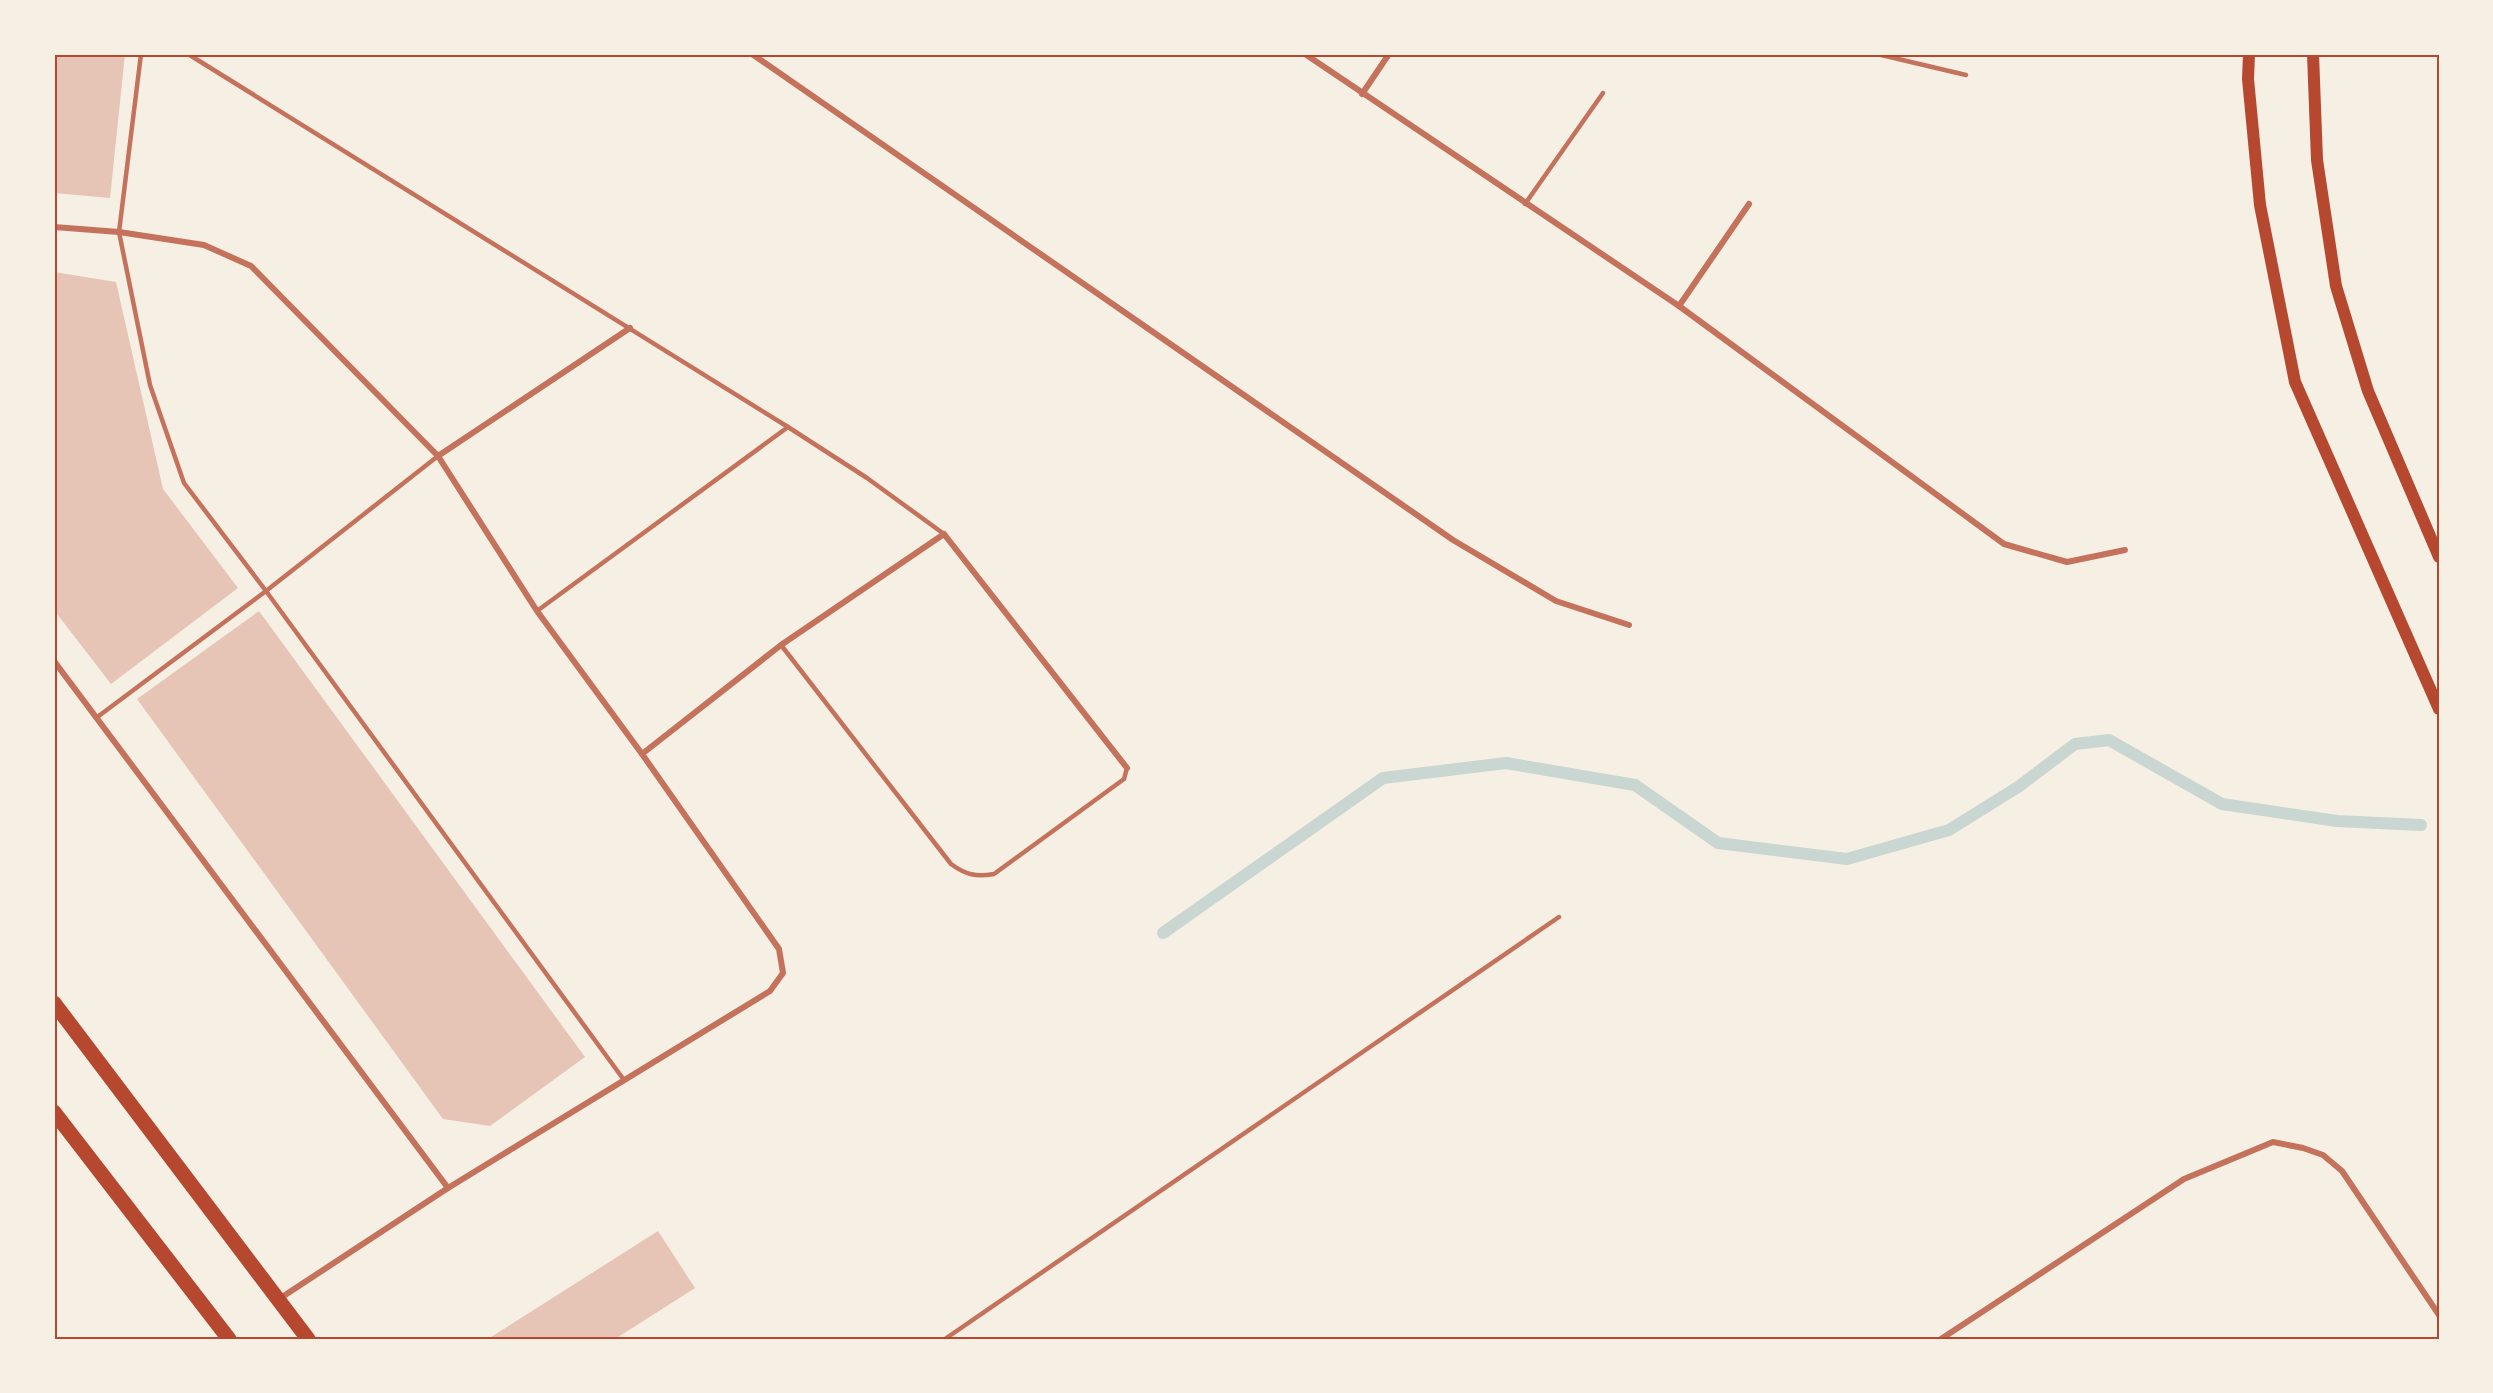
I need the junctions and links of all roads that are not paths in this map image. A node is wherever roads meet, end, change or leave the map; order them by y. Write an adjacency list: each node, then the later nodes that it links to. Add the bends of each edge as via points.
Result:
1 (141, 54): 15 (lane)
2 (188, 54): 17 (lane)
3 (752, 54): 25 (street, via 1453,540 1556,601)
4 (1305, 54): 11 (street)
5 (1389, 54): 11 (street)
6 (1877, 54): 9 (lane)
7 (2249, 54): 28 (main road, via 2260,205 2295,382)
8 (2313, 54): 22 (main road, via 2317,160 2336,286 2368,391)
9 (1966, 75)
10 (1603, 93): 12 (lane)
11 (1362, 94): 12 (street)
12 (1525, 204): 16 (street)
13 (1749, 204): 16 (street)
14 (54, 227): 15 (street)
15 (119, 232): 19 (street, via 204,244 251,266); 23 (lane, via 150,386 184,483)
16 (1679, 306): 21 (street, via 2004,544 2067,561)
17 (630, 328): 18 (lane); 19 (street)
18 (788, 427): 20 (lane); 24 (lane)
19 (438, 456): 23 (lane); 24 (street)
20 (944, 534): 26 (street); 31 (street)
21 (2125, 550)
22 (2439, 557)
23 (266, 591): 29 (lane); 34 (lane)
24 (537, 611): 30 (street)
25 (1629, 625)
26 (781, 645): 30 (street); 31 (lane, via 951,864 977,877 994,874 1124,779)
27 (54, 661): 29 (street)
28 (2439, 710)
29 (96, 718): 36 (street)
30 (642, 754): 34 (street, via 779,949 783,973 770,991)
31 (1126, 768)
32 (1559, 917): 41 (lane)
33 (54, 1003): 37 (main road)
34 (624, 1080): 36 (street)
35 (54, 1112): 39 (main road)
36 (448, 1188): 37 (street)
37 (278, 1300): 40 (main road)
38 (2439, 1315): 42 (street, via 2342,1171 2323,1155 2273,1142 2184,1179)
39 (229, 1339)
40 (308, 1339)
41 (945, 1339)
42 (1941, 1339)

